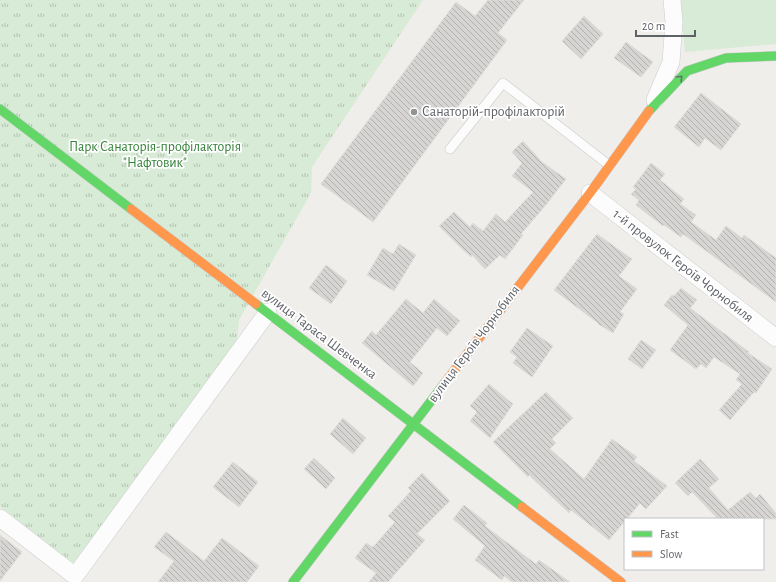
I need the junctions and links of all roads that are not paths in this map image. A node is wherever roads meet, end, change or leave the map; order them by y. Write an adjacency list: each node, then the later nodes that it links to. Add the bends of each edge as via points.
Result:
1 (672, 0): 3 (street, вулиця Героїв Чорнобиля, via 674,22 671,62)
2 (776, 56): 3 (street, вулиця Героїв Чорнобиля, one-way to 2, via 687,71 726,58)
3 (653, 106): 6 (street, вулиця Героїв Чорнобиля)
4 (0, 109): 8 (street, вулиця Тараса Шевченка)
5 (450, 149): 6 (lane, via 502,83)
6 (610, 166): 7 (street, вулиця Героїв Чорнобиля)
7 (590, 193): 9 (street, 1-й провулок Героїв Чорнобиля); 10 (street, вулиця Героїв Чорнобиля)
8 (268, 312): 10 (street, вулиця Тараса Шевченка); 11 (street, via 75,576)
9 (776, 338)
10 (413, 423): 12 (street, вулиця Героїв Чорнобиля); 13 (street, вулиця Тараса Шевченка)
11 (0, 518)
12 (293, 582)
13 (621, 582)

